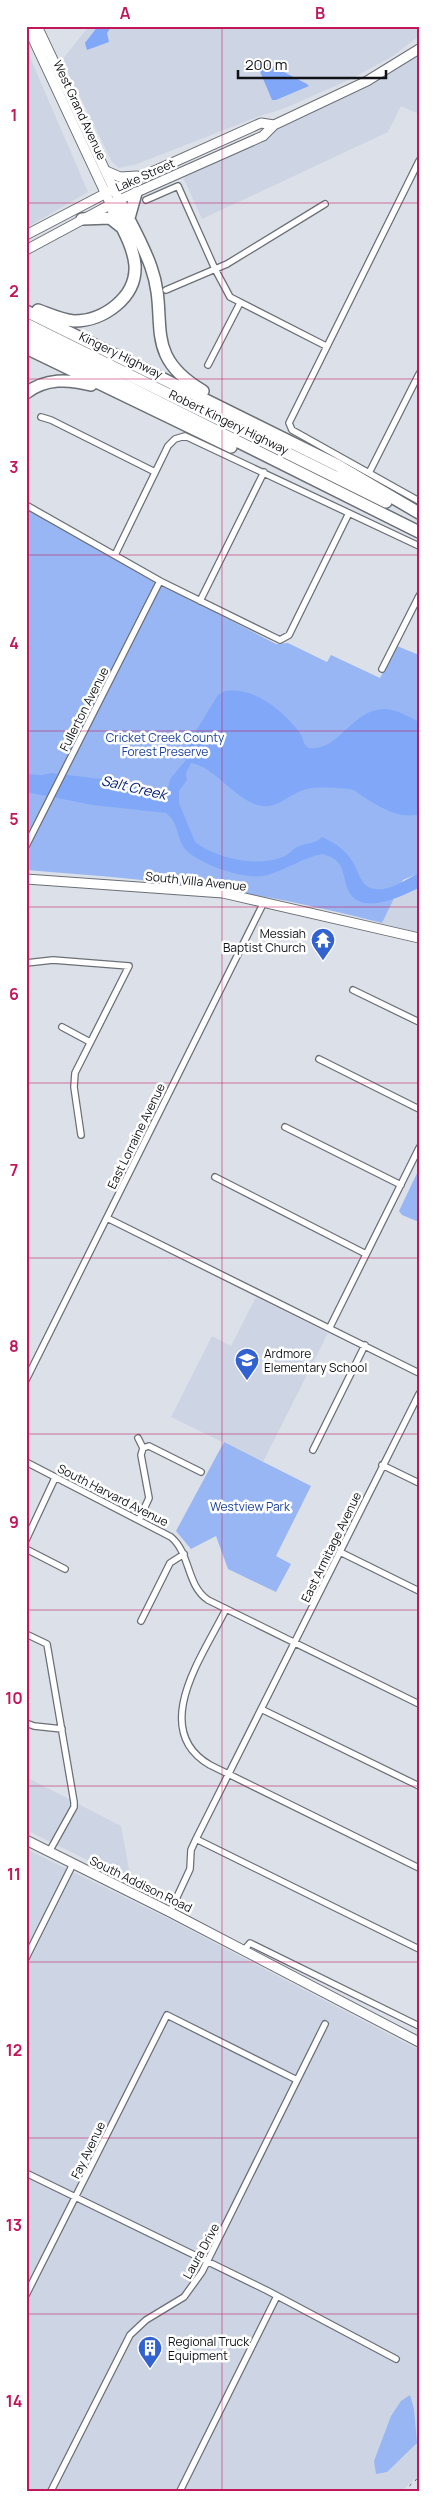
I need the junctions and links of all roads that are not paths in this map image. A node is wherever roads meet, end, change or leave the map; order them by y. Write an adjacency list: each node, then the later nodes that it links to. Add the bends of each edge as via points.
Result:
1 (26, 26): 9 (main road, West Grand Avenue)
2 (37, 26): 6 (main road, West Grand Avenue)
3 (419, 50): 4 (main road, Lake Street, via 367,82)
4 (274, 125): 7 (main road, Lake Street, via 260,124); 10 (main road, Lake Street, via 263,136)
5 (419, 161): 24 (street)
6 (106, 171): 7 (main road, via 120,177); 8 (main road, West Grand Avenue)
7 (142, 176): 8 (main road, Lake Street)
8 (114, 189): 9 (main road, Lake Street); 11 (main road, West Grand Avenue)
9 (105, 193): 11 (main road, West Grand Avenue); 15 (main road, Lake Street)
10 (141, 196): 11 (main road, Lake Street); 14 (highway, via 131,202); 17 (street, via 178,186)
11 (115, 202): 13 (main road, Lake Street); 14 (highway)
12 (325, 204): 17 (street)
13 (82, 219): 14 (highway, via 110,218); 16 (main road, Lake Street)
14 (125, 222): 20 (highway, via 135,265 134,279 127,294 113,309 76,321); 31 (highway, via 151,266 156,285 159,332 169,360 192,384 247,414)
15 (26, 235)
16 (26, 250)
17 (215, 269): 18 (street); 19 (street, via 230,297)
18 (166, 290)
19 (240, 303): 24 (street); 26 (street)
20 (26, 306)
21 (26, 311): 31 (highway)
22 (26, 324): 39 (highway, Kingery Highway)
23 (26, 336): 40 (highway, Robert Kingery Highway)
24 (326, 346): 34 (street, via 290,426)
25 (26, 348): 30 (highway)
26 (208, 365)
27 (419, 374): 34 (street)
28 (26, 394): 30 (highway, via 48,382 81,382)
29 (40, 417): 32 (street)
30 (198, 432): 40 (highway)
31 (280, 437): 38 (highway, via 337,465)
32 (156, 472): 33 (street, via 168,446 185,436); 43 (street)
33 (264, 472): 37 (street); 46 (street)
34 (369, 473): 35 (street)
35 (419, 501)
36 (26, 505): 43 (street)
37 (350, 513): 42 (street); 46 (street, via 289,635 280,640)
38 (419, 513)
39 (419, 519)
40 (402, 524): 41 (highway, Robert Kingery Highway)
41 (419, 532)
42 (419, 546)
43 (115, 555): 44 (street)
44 (160, 581): 46 (street); 48 (street, Fullerton Avenue)
45 (419, 596): 47 (street)
46 (200, 600)
47 (382, 669)
48 (26, 846)
49 (26, 879): 50 (main road, South Villa Avenue, via 223,893)
50 (264, 902): 51 (main road, South Villa Avenue); 64 (street, East Lorraine Avenue)
51 (419, 938)
52 (26, 963): 56 (street, via 54,960 129,966)
53 (353, 990): 54 (street)
54 (419, 1022)
55 (62, 1027): 56 (street)
56 (90, 1042): 60 (street, via 75,1073)
57 (319, 1059): 58 (street)
58 (419, 1109)
59 (285, 1127): 63 (street)
60 (81, 1135)
61 (419, 1148): 63 (street)
62 (215, 1177): 65 (street)
63 (401, 1186): 65 (street)
64 (108, 1218): 66 (street); 69 (street, East Lorraine Avenue)
65 (366, 1254): 66 (street)
66 (330, 1327): 67 (street)
67 (365, 1346): 68 (street); 73 (street)
68 (419, 1373)
69 (26, 1380)
70 (419, 1394): 75 (street, East Armitage Avenue)
71 (138, 1438): 72 (street)
72 (143, 1448): 76 (street, via 149,1446); 79 (street, via 141,1455 149,1498)
73 (312, 1450)
74 (26, 1462): 77 (street, South Harvard Avenue)
75 (382, 1465): 78 (street); 82 (street, East Armitage Avenue)
76 (201, 1472)
77 (55, 1478): 79 (street, South Harvard Avenue); 80 (street)
78 (419, 1483)
79 (139, 1520): 83 (street, South Harvard Avenue, via 171,1537)
80 (26, 1540)
81 (26, 1548): 84 (street)
82 (340, 1552): 85 (street); 89 (street, East Armitage Avenue)
83 (184, 1554): 86 (street, South Harvard Avenue, via 198,1592); 87 (street, via 168,1566)
84 (65, 1569)
85 (419, 1591)
86 (226, 1609): 89 (street, South Harvard Avenue); 94 (street, via 187,1688 180,1718 183,1732 194,1752 203,1761)
87 (141, 1621)
88 (26, 1634): 93 (street, via 46,1644)
89 (294, 1643): 90 (street, South Harvard Avenue); 91 (street, East Armitage Avenue)
90 (419, 1704)
91 (261, 1709): 94 (street, East Armitage Avenue); 95 (street)
92 (26, 1723): 93 (street)
93 (62, 1729): 98 (street, via 74,1805)
94 (229, 1774): 96 (street, East Armitage Avenue); 100 (street)
95 (419, 1786)
96 (196, 1839): 101 (street, East Armitage Avenue, via 190,1868); 102 (street)
97 (26, 1840): 98 (main road, South Addison Road)
98 (49, 1852): 99 (main road, South Addison Road)
99 (73, 1864): 101 (main road, South Addison Road); 104 (street)
100 (419, 1868)
101 (170, 1912): 103 (main road, South Addison Road)
102 (419, 1949)
103 (244, 1950): 106 (street, South Addison Road, via 250,1943); 107 (main road, South Addison Road)
104 (26, 1958)
105 (325, 2024): 108 (street, Laura Drive)
106 (419, 2026)
107 (419, 2042)
108 (297, 2080): 110 (street, Fay Avenue, via 167,2015); 111 (street, Laura Drive)
109 (26, 2173): 110 (street)
110 (76, 2197): 111 (street); 112 (street, Fay Avenue)
111 (208, 2262): 113 (street); 115 (street, Laura Drive, via 184,2297 146,2320 130,2335)
112 (26, 2295)
113 (277, 2296): 114 (street); 116 (street)
114 (396, 2358)
115 (51, 2491)
116 (180, 2491)

